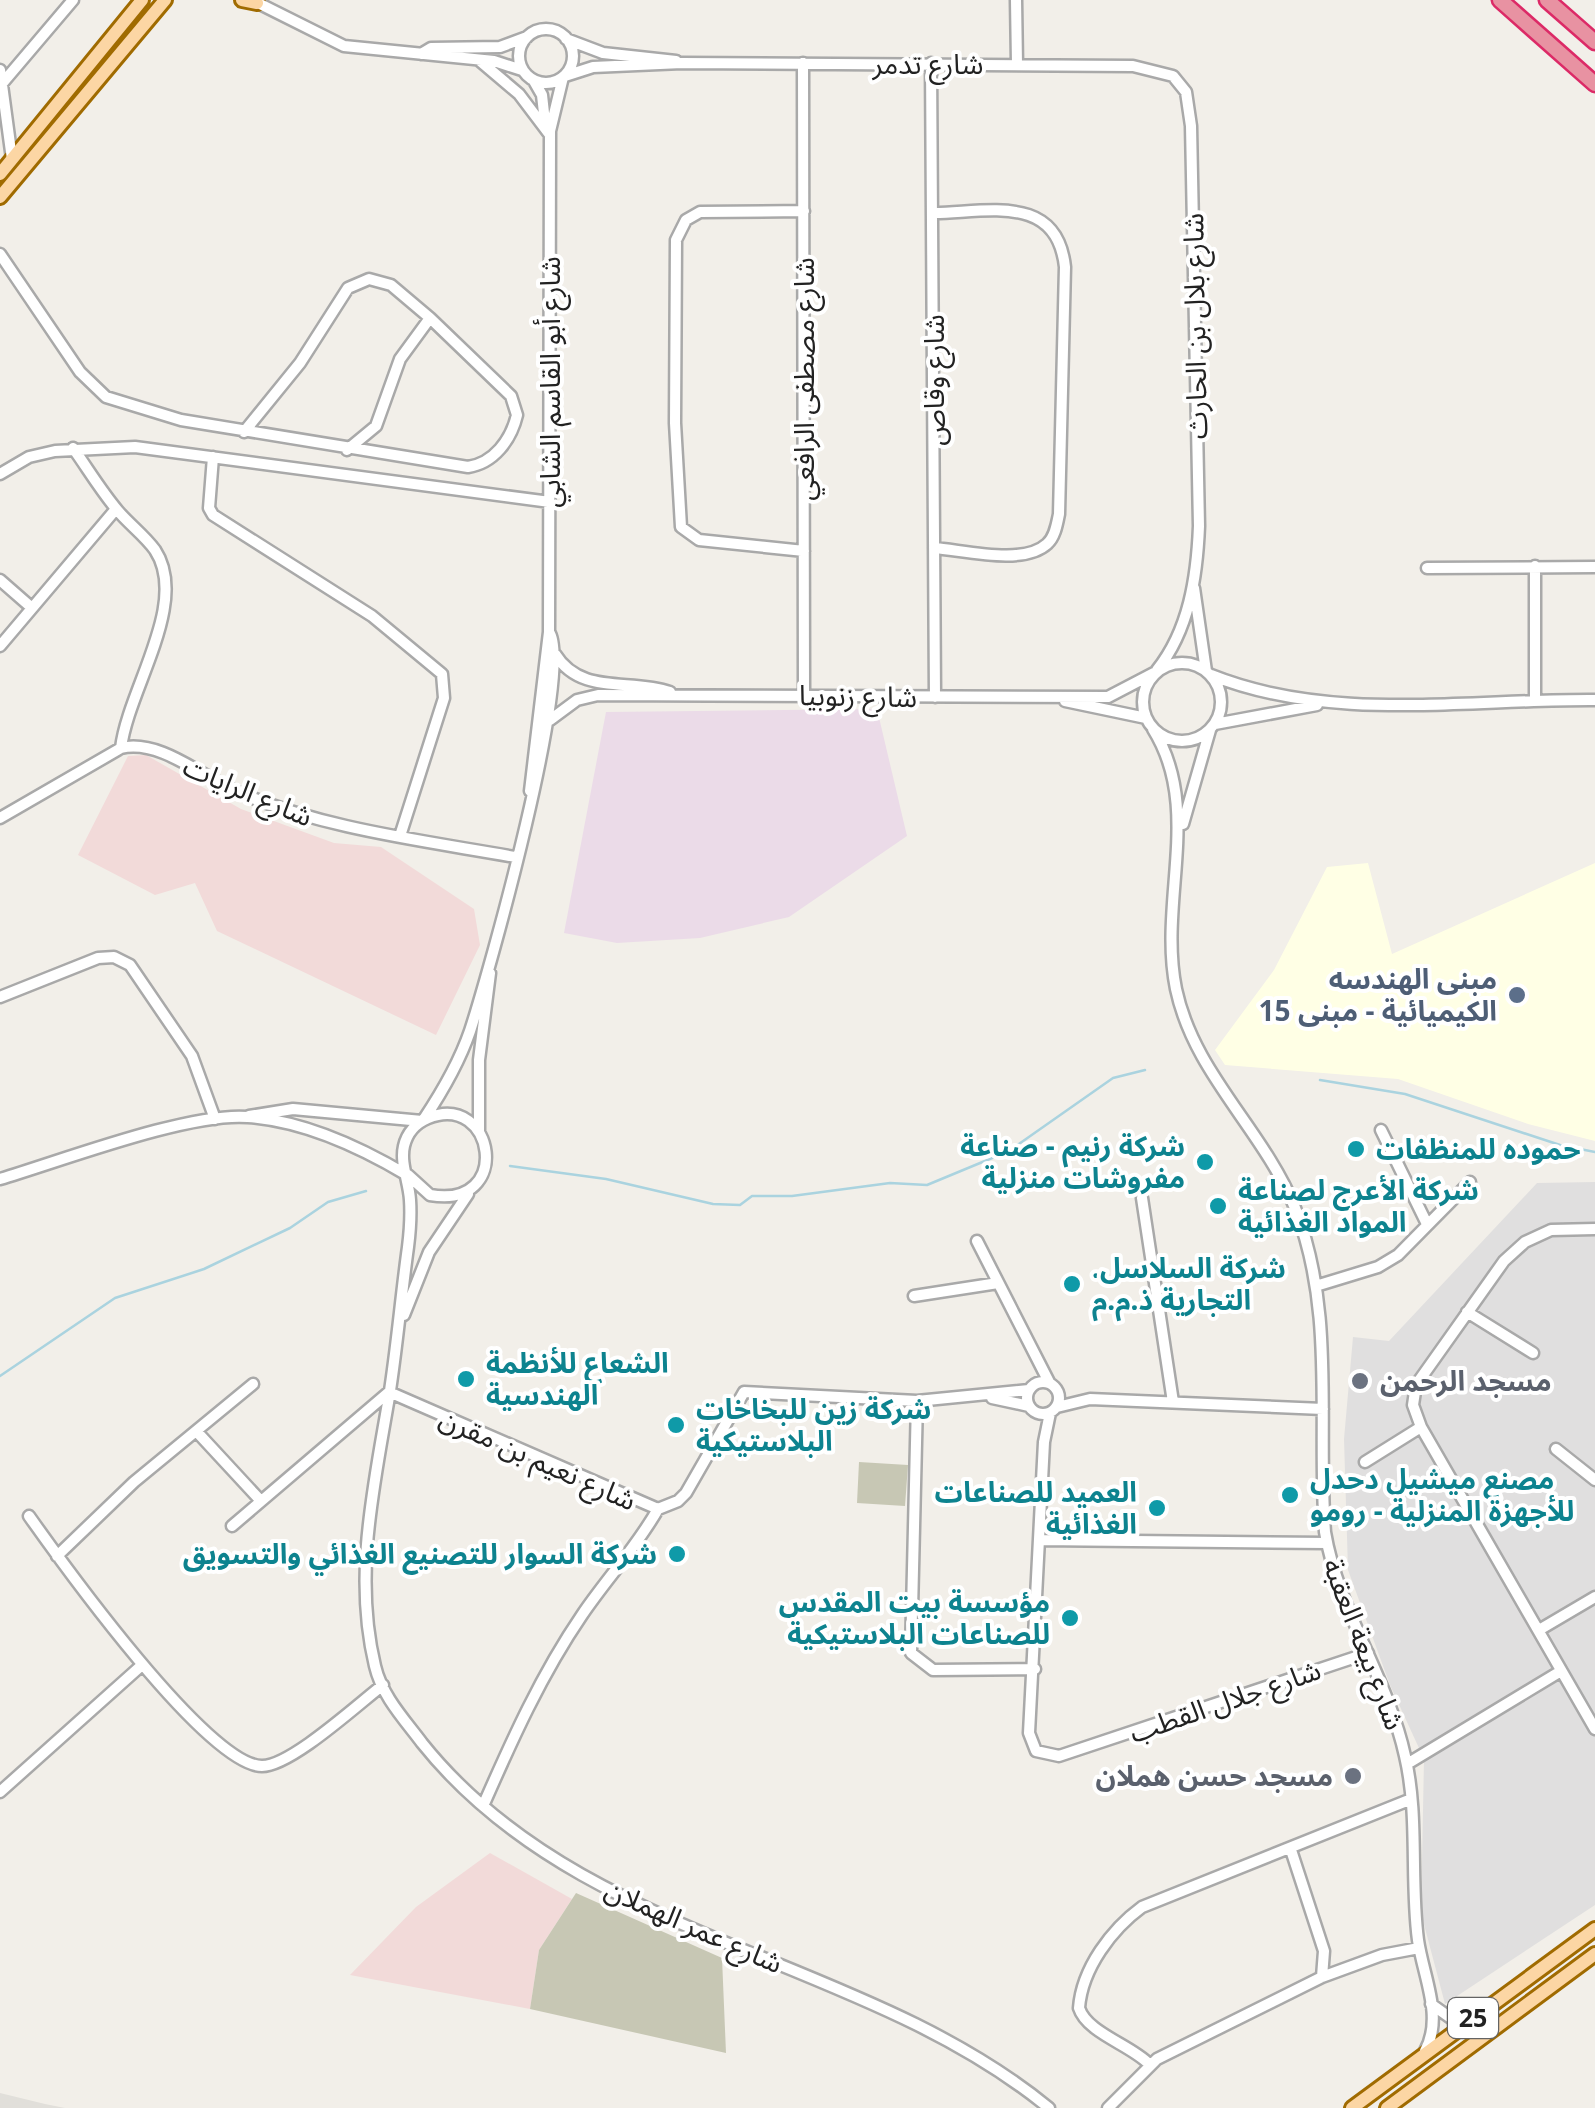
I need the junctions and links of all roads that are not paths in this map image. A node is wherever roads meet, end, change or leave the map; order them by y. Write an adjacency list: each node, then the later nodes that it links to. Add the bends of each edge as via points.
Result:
1 (74, 0): 24 (street)
2 (142, 0): 26 (main road)
3 (165, 0): 28 (main road)
4 (242, 0): 8 (main road)
5 (1016, 0): 17 (street)
6 (1500, 0): 23 (highway)
7 (1548, 0): 11 (highway)
8 (264, 3): 12 (street, via 344,46)
9 (528, 37): 10 (street, via 545,29); 12 (street, via 500,47 431,48); 19 (street, via 519,55)
10 (566, 38): 14 (street, شارع تدمر, via 603,53); 20 (street, via 573,62)
11 (1595, 42)
12 (422, 54): 13 (street)
13 (480, 60): 19 (street); 25 (street)
14 (682, 63): 15 (street, شارع تدمر); 20 (street, شارع تدمر, via 593,67)
15 (804, 63): 16 (street, شارع تدمر); 29 (street, شارع مصطفى الرافعي)
16 (932, 63): 17 (street, شارع تدمر); 30 (street, شارع وقاص)
17 (1016, 64): 21 (street, شارع تدمر, via 1133,66)
18 (0, 70): 24 (street)
19 (522, 70): 22 (street)
20 (564, 76): 22 (street, via 549,83); 25 (street, شارع أبو القاسم الشابي)
21 (1173, 76): 46 (street, شارع بلال بن الحارث, via 1186,92 1191,126)
22 (533, 80): 25 (street, شارع أبو القاسم الشابي)
23 (1595, 84)
24 (1, 85): 26 (street)
25 (550, 133): 38 (street, شارع أبو القاسم الشابي)
26 (12, 159): 27 (main road)
27 (0, 174)
28 (0, 196)
29 (804, 211): 41 (street, شارع مصطفى الرافعي); 41 (street, via 700,212 680,228 675,423 681,527 699,540)
30 (935, 213): 40 (street, شارع وقاص); 40 (street, via 1039,217 1062,245 1065,267 1060,514 1054,534 1047,545 1020,554)
31 (0, 254): 33 (street, via 93,387 124,405)
32 (430, 318): 33 (street, via 391,285 356,282); 35 (street, via 400,359 376,426); 35 (street, via 511,396 518,415 504,445 468,467)
33 (244, 432): 35 (street)
34 (73, 448): 36 (street); 37 (street, via 29,457); 39 (street)
35 (346, 450)
36 (213, 457): 38 (street); 68 (street, via 213,515 372,616 444,682)
37 (0, 474)
38 (550, 502): 49 (street, شارع أبو القاسم الشابي)
39 (116, 509): 47 (street); 65 (street, via 153,548 167,578 163,617 127,710)
40 (934, 548): 57 (street, شارع وقاص)
41 (804, 550): 56 (street, شارع مصطفى الرافعي)
42 (1535, 566): 43 (street); 44 (street); 59 (street)
43 (1595, 566)
44 (1427, 568)
45 (0, 580): 47 (street)
46 (1194, 581): 48 (street, شارع بلال بن الحارث); 50 (street, شارع بلال بن الحارث)
47 (32, 608): 51 (street)
48 (1181, 631): 50 (street); 53 (street, شارع بلال بن الحارث)
49 (549, 632): 52 (street, شارع أبو القاسم الشابي); 66 (street, شارع أبو القاسم الشابي)
50 (1200, 639): 54 (street, شارع بلال بن الحارث)
51 (0, 646)
52 (554, 654): 55 (street, شارع زنوبيا, via 588,682); 62 (street, شارع أبو القاسم الشابي)
53 (1156, 672): 54 (street, via 1187,662); 58 (street, شارع زنوبيا, via 1108,697); 63 (street, via 1143,694)
54 (1208, 673): 61 (street, via 1255,692); 64 (street, via 1221,694)
55 (671, 692): 56 (street, شارع زنوبيا); 62 (street, شارع زنوبيا, via 587,697)
56 (804, 695): 57 (street, شارع زنوبيا)
57 (935, 697): 58 (street, شارع زنوبيا)
58 (1045, 697): 63 (street, شارع زنوبيا)
59 (1535, 700): 60 (street); 61 (street)
60 (1595, 700)
61 (1323, 704): 64 (street)
62 (550, 720): 66 (street, شارع أبو القاسم الشابي)
63 (1149, 724): 64 (street, via 1175,741); 69 (street, شارع بيعة العقبة, via 1177,784)
64 (1213, 727): 69 (street, شارع بيعة العقبة)
65 (122, 748): 67 (street); 68 (street, شارع الرايات, via 151,748 231,789 325,823)
66 (530, 792): 70 (street, شارع أبو القاسم الشابي)
67 (0, 818)
68 (400, 836): 70 (street, شارع الرايات)
69 (1178, 839): 87 (street, شارع بيعة العقبة, via 1168,930 1183,1016 1205,1066 1286,1190)
70 (515, 856): 71 (street, شارع أبو القاسم الشابي)
71 (490, 971): 75 (street, شارع أبو القاسم الشابي, via 460,1055); 77 (street, شارع أبو القاسم الشابي)
72 (0, 997): 74 (street, via 98,958 130,965 192,1056)
73 (248, 1117): 74 (street); 75 (street, via 293,1109); 78 (street, via 332,1138)
74 (215, 1119): 79 (street)
75 (423, 1120): 77 (street, via 454,1114); 78 (street, via 404,1145)
76 (1381, 1130): 83 (street)
77 (479, 1131): 81 (street, via 487,1154)
78 (408, 1175): 81 (street, via 430,1195 460,1195); 90 (street, شارع عمر الهملان)
79 (0, 1179)
80 (1470, 1182): 83 (street)
81 (473, 1187): 90 (street, شارع عمر الهملان, via 429,1252)
82 (1142, 1198): 100 (street)
83 (1427, 1224): 87 (street, via 1378,1268)
84 (1595, 1230): 89 (street, via 1551,1230 1525,1242)
85 (977, 1241): 86 (street)
86 (998, 1283): 88 (street); 91 (street)
87 (1319, 1286): 102 (street, شارع بيعة العقبة)
88 (914, 1296)
89 (1467, 1312): 92 (street); 104 (street, via 1416,1385 1413,1405)
90 (399, 1330): 96 (street, شارع عمر الهملان)
91 (1030, 1350): 94 (street); 95 (street)
92 (1534, 1354)
93 (254, 1384): 105 (street)
94 (1053, 1385): 95 (street, شارع نعيم بن مقرن); 98 (street); 103 (street, شارع جلال القطب)
95 (1032, 1387): 97 (street, شارع نعيم بن مقرن); 101 (street, شارع جلال القطب)
96 (389, 1392): 110 (street); 111 (street, شارع نعيم بن مقرن); 123 (street, شارع عمر الهملان, via 364,1555)
97 (986, 1396): 99 (street, شارع نعيم بن مقرن); 101 (street, شارع نعيم بن مقرن)
98 (1090, 1399): 100 (street); 103 (street)
99 (917, 1401): 111 (street, شارع نعيم بن مقرن, via 744,1392 686,1493); 121 (street, via 911,1653 933,1670)
100 (1174, 1402): 102 (street)
101 (1033, 1409): 103 (street, شارع نعيم بن مقرن); 106 (street, شارع جلال القطب)
102 (1323, 1409): 115 (street, شارع بيعة العقبة)
103 (1054, 1410): 106 (street, شارع جلال القطب)
104 (1421, 1426): 108 (street); 118 (street)
105 (198, 1433): 110 (street); 116 (street, via 134,1482)
106 (1044, 1442): 114 (street, شارع جلال القطب)
107 (1556, 1449): 109 (street)
108 (1365, 1462)
109 (1595, 1480)
110 (260, 1500): 113 (street)
111 (658, 1509): 128 (street, via 550,1664)
112 (29, 1516): 116 (street)
113 (232, 1526)
114 (1040, 1540): 115 (street); 121 (street, شارع جلال القطب)
115 (1327, 1544): 119 (street, شارع بيعة العقبة)
116 (57, 1556): 120 (street)
117 (1595, 1596): 118 (street)
118 (1540, 1630): 122 (street)
119 (1368, 1653): 121 (street, شارع جلال القطب, via 1052,1758 1029,1741); 125 (street, شارع بيعة العقبة)
120 (142, 1665): 123 (street, via 230,1752 264,1766 287,1758); 126 (street)
121 (1035, 1669)
122 (1561, 1670): 124 (street); 125 (street)
123 (382, 1685): 128 (street, شارع عمر الهملان, via 432,1755)
124 (1595, 1729)
125 (1407, 1764): 127 (street, شارع بيعة العقبة)
126 (0, 1792)
127 (1409, 1800): 129 (street); 131 (street, شارع بيعة العقبة)
128 (483, 1806): 138 (street, شارع عمر الهملان, via 612,1893 968,2050)
129 (1291, 1850): 133 (street, via 1324,1952); 137 (street, via 1142,1907 1110,1934 1080,1999 1082,2016)
130 (1595, 1929): 135 (main road, 25)
131 (1419, 1948): 133 (street); 134 (street, شارع بيعة العقبة)
132 (1595, 1954): 141 (main road, 25)
133 (1322, 1977): 137 (street)
134 (1430, 2003): 135 (street, via 1452,2020); 136 (street, شارع بيعة العقبة, via 1434,2032)
135 (1469, 2022): 136 (main road, 25)
136 (1422, 2056): 140 (main road, 25)
137 (1149, 2064): 139 (street)
138 (1049, 2108)
139 (1108, 2108)
140 (1352, 2108)
141 (1387, 2108)

